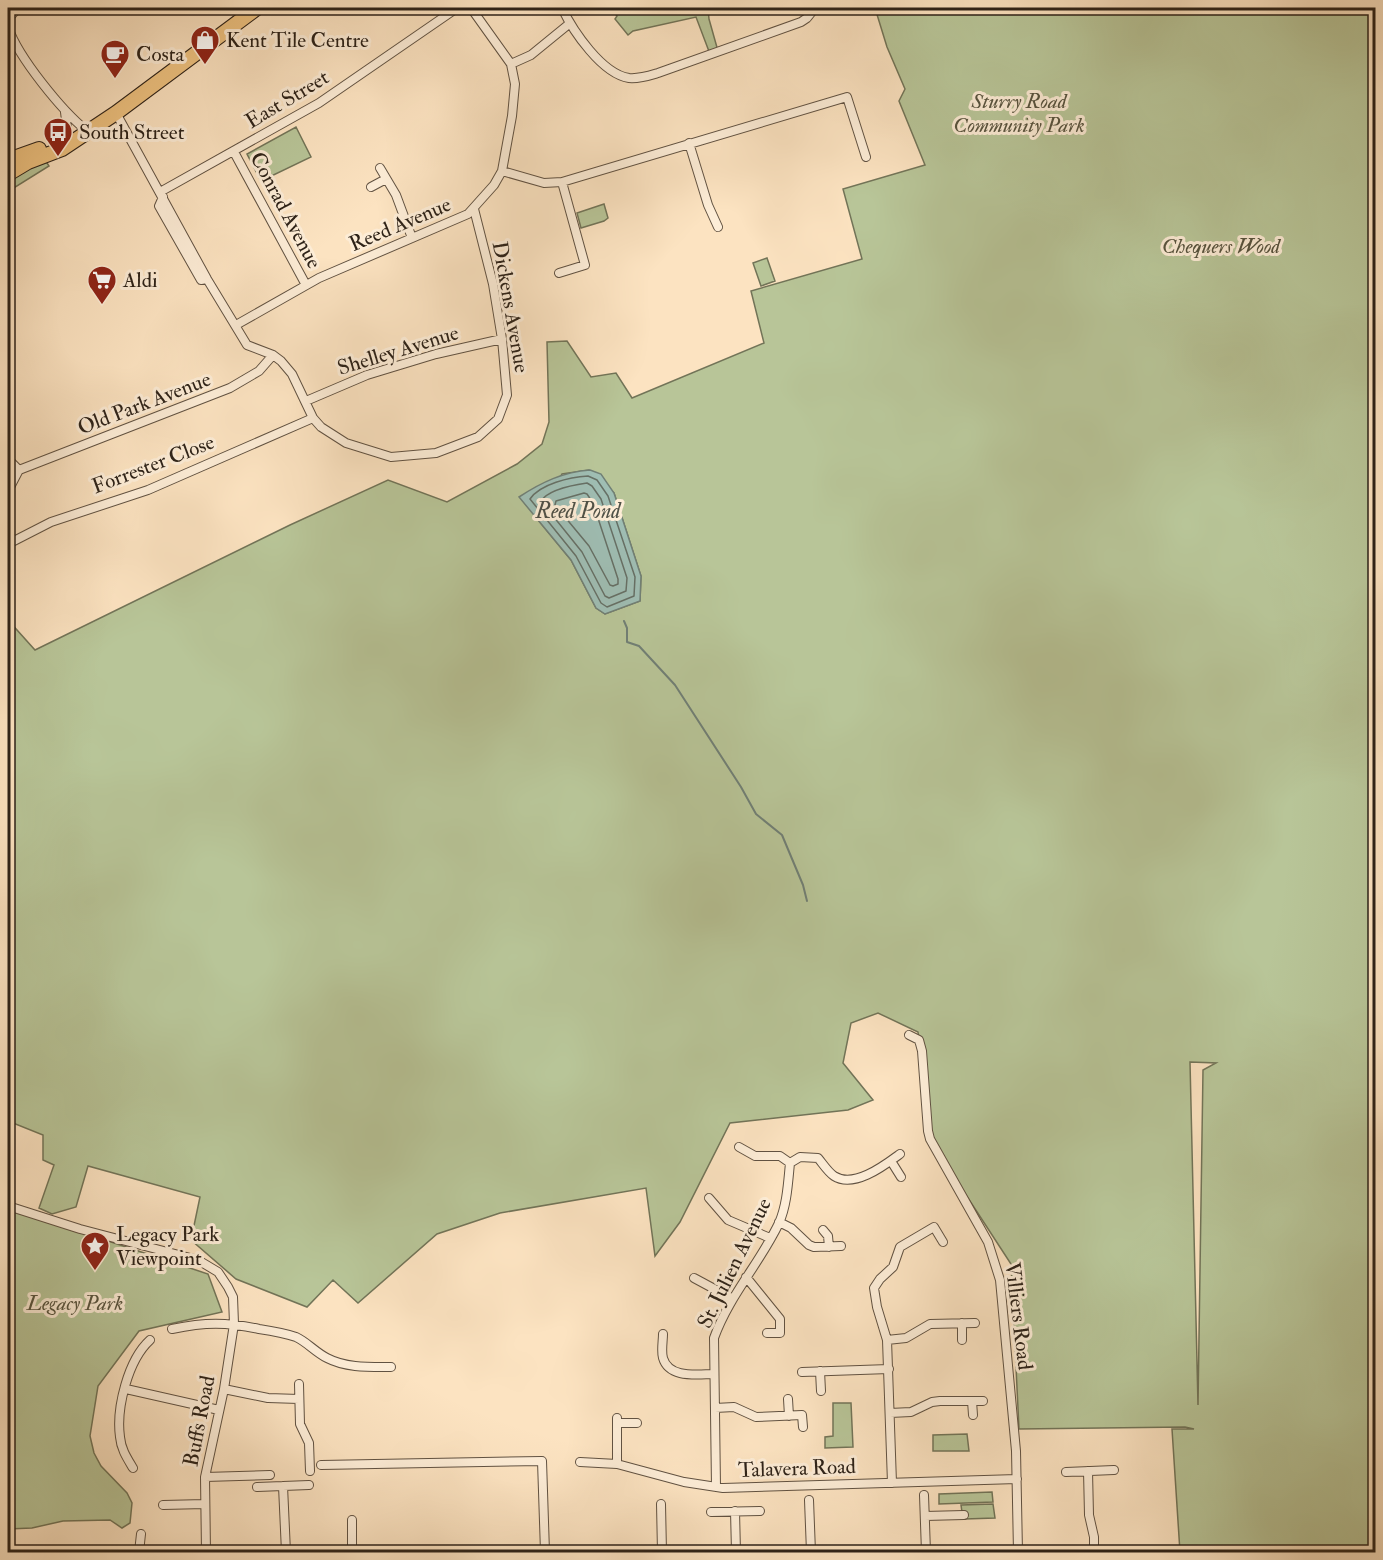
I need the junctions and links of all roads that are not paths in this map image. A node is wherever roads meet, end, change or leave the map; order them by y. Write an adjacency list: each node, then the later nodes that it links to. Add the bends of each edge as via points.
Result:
1 (18, 8): 7 (street)
2 (257, 8): 12 (highway)
3 (457, 8): 16 (street, East Street, via 319,103)
4 (471, 8): 10 (street)
5 (562, 8): 8 (street)
6 (815, 8): 8 (street, via 793,26 641,78 618,75 607,67)
7 (8, 19)
8 (569, 24): 10 (street, via 531,55)
9 (8, 27): 11 (street, via 13,42)
10 (511, 64): 20 (street, Reed Avenue, via 512,116)
11 (65, 110): 13 (street); 14 (street, via 67,128)
12 (116, 113): 13 (highway); 25 (street)
13 (84, 133): 14 (highway); 21 (highway, via 62,149)
14 (60, 142): 18 (highway)
15 (689, 143): 17 (street, via 847,97); 23 (street); 27 (street)
16 (234, 152): 25 (street, East Street); 30 (street, Conrad Avenue)
17 (866, 158)
18 (8, 160)
19 (380, 168): 22 (street)
20 (502, 171): 23 (street, via 544,183); 26 (street, Reed Avenue)
21 (8, 174)
22 (386, 179): 24 (street); 28 (street)
23 (562, 182): 29 (street, via 585,265)
24 (371, 187)
25 (161, 195): 31 (street)
26 (474, 209): 28 (street, Reed Avenue); 32 (street, Dickens Avenue)
27 (718, 227)
28 (412, 238): 30 (street, Reed Avenue)
29 (559, 273)
30 (306, 285): 31 (street, Reed Avenue)
31 (236, 325): 33 (street, via 247,345)
32 (502, 339): 34 (street, Shelley Avenue, via 367,375); 35 (street, Dickens Avenue, via 507,395 498,419 478,437 436,453 391,458 346,443)
33 (273, 355): 34 (street, via 292,374); 37 (street, Old Park Avenue, via 259,371 230,388)
34 (306, 401): 35 (street)
35 (313, 418): 39 (street, Forrester Close, via 148,490 51,522)
36 (8, 459): 37 (street)
37 (20, 470): 38 (street)
38 (8, 491)
39 (8, 544)
40 (909, 1035): 96 (street, Villiers Road, via 919,1040 922,1051 930,1139 995,1259)
41 (739, 1147): 44 (street, via 755,1155 780,1156)
42 (900, 1154): 43 (street)
43 (891, 1161): 44 (street, via 868,1175 846,1179 834,1176 818,1158 800,1157); 45 (street)
44 (790, 1163): 48 (street, St. Julien Avenue, via 786,1201)
45 (901, 1177)
46 (709, 1198): 50 (street, via 728,1220)
47 (8, 1206): 59 (street, Buffs Road, via 202,1262 218,1272 233,1297)
48 (779, 1222): 50 (street, St. Julien Avenue); 53 (street, via 798,1232 808,1245)
49 (823, 1230): 53 (street)
50 (770, 1238): 54 (street, St. Julien Avenue)
51 (944, 1242): 63 (street, via 934,1227 900,1247 893,1267 874,1288)
52 (841, 1246): 53 (street)
53 (829, 1247)
54 (746, 1277): 56 (street, St. Julien Avenue); 61 (street, via 780,1319 780,1333)
55 (694, 1278): 56 (street)
56 (733, 1299): 70 (street, St. Julien Avenue, via 714,1338)
57 (962, 1323): 58 (street); 63 (street, via 930,1324 906,1338); 64 (street)
58 (975, 1323)
59 (234, 1324): 60 (street, via 203,1323); 66 (street, via 294,1337 341,1363); 73 (street, Buffs Road)
60 (172, 1329)
61 (767, 1333)
62 (663, 1334): 70 (street, via 663,1358 672,1369 684,1374)
63 (887, 1340): 67 (street)
64 (962, 1340)
65 (150, 1341): 72 (street, via 134,1360)
66 (391, 1366)
67 (889, 1369): 68 (street); 81 (street)
68 (820, 1371): 69 (street); 74 (street)
69 (802, 1372)
70 (714, 1374): 79 (street, St. Julien Avenue)
71 (298, 1384): 75 (street)
72 (126, 1389): 80 (street); 89 (street, via 120,1437)
73 (224, 1389): 75 (street, via 268,1398); 80 (street, Buffs Road)
74 (820, 1390)
75 (299, 1399): 91 (street, via 300,1424 309,1443)
76 (788, 1399): 83 (street)
77 (972, 1401): 78 (street); 81 (street, via 932,1402 911,1412); 82 (street)
78 (982, 1401)
79 (715, 1408): 83 (street, via 734,1407 756,1417); 101 (street, St. Julien Avenue)
80 (219, 1410): 95 (street, Buffs Road)
81 (890, 1413): 97 (street)
82 (973, 1415)
83 (789, 1416): 85 (street, via 802,1416)
84 (637, 1423): 87 (street, via 617,1421)
85 (803, 1427)
86 (580, 1462): 87 (street, Talavera Road)
87 (617, 1464): 101 (street, Talavera Road)
88 (321, 1465): 118 (street, via 542,1461)
89 (133, 1468)
90 (1114, 1470): 92 (street)
91 (310, 1471)
92 (1088, 1471): 93 (street); 124 (street)
93 (1066, 1472)
94 (270, 1475): 95 (street)
95 (206, 1477): 104 (street, Buffs Road)
96 (1017, 1479): 97 (street, Talavera Road); 123 (street, Villiers Road)
97 (892, 1484): 101 (street, Talavera Road)
98 (309, 1485): 99 (street)
99 (283, 1486): 100 (street); 116 (street)
100 (257, 1487)
101 (716, 1487)
102 (924, 1495): 111 (street)
103 (809, 1500): 121 (street)
104 (205, 1504): 106 (street); 115 (street, Buffs Road)
105 (661, 1504): 119 (street)
106 (163, 1505)
107 (760, 1510): 108 (street)
108 (735, 1511): 109 (street); 120 (street)
109 (711, 1512)
110 (964, 1515): 111 (street)
111 (925, 1516): 122 (street)
112 (352, 1520): 117 (street)
113 (141, 1534): 114 (street)
114 (139, 1552)
115 (206, 1552)
116 (286, 1552)
117 (352, 1552)
118 (545, 1552)
119 (662, 1552)
120 (736, 1552)
121 (812, 1552)
122 (926, 1552)
123 (1018, 1552)
124 (1094, 1552)

